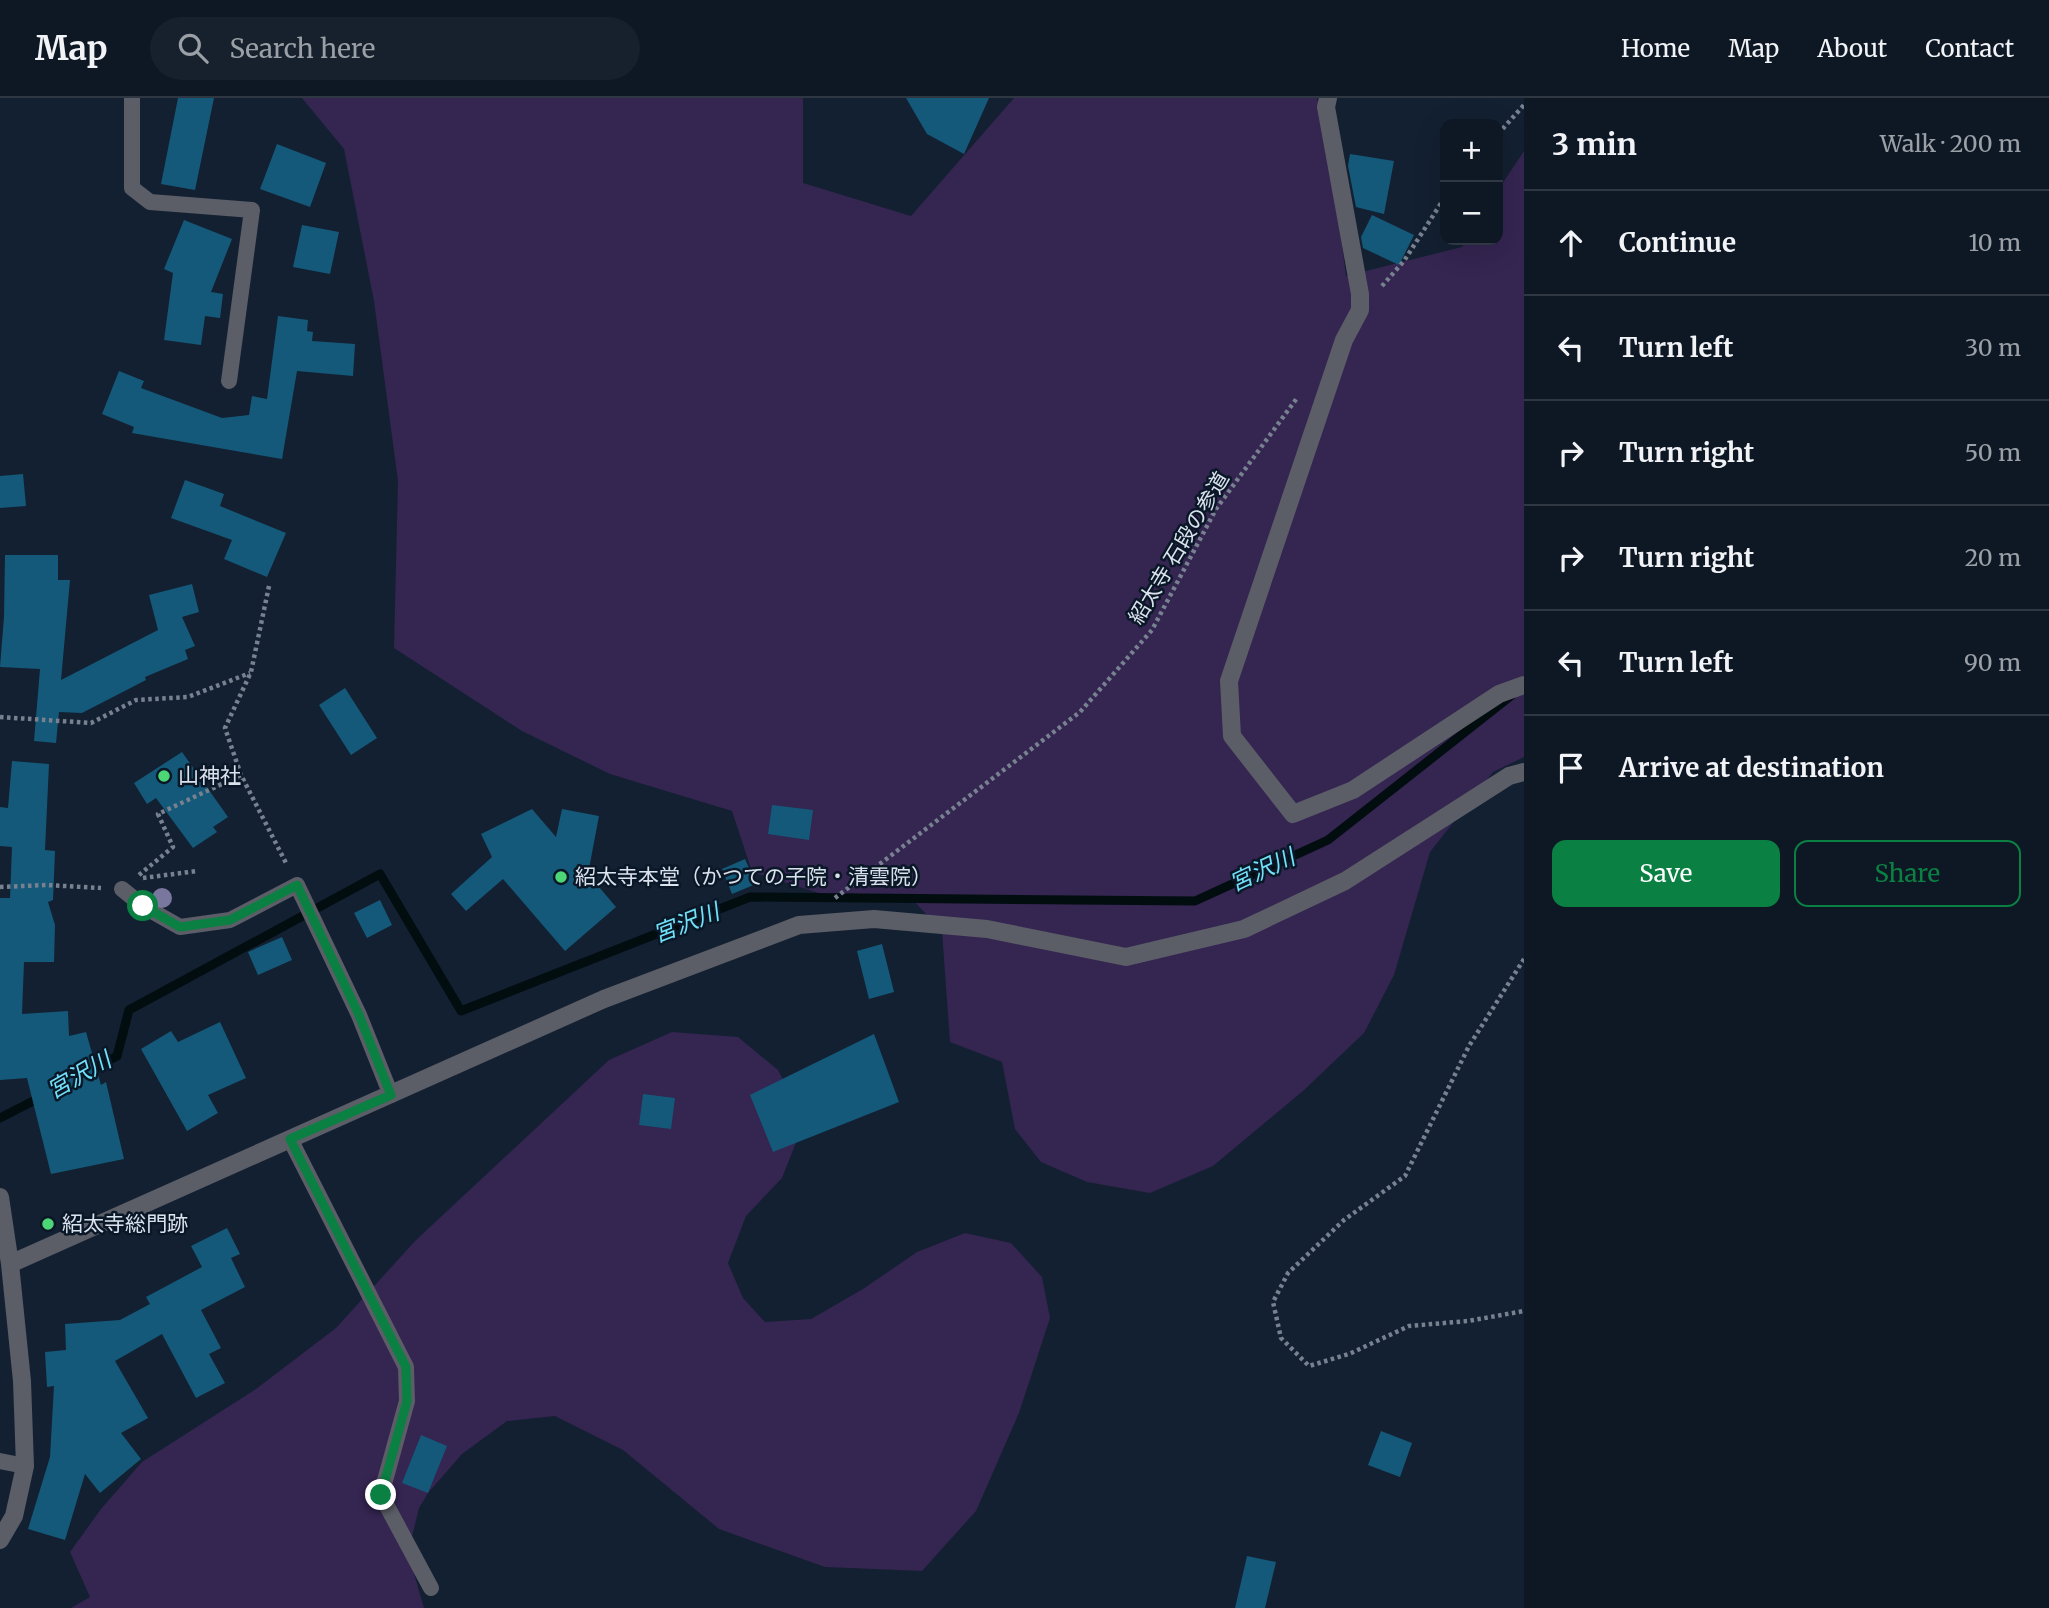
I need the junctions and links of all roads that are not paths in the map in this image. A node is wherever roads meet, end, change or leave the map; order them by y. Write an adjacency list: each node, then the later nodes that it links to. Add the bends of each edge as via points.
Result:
1 (132, 98): 3 (lane, via 132,188 150,202 252,209)
2 (1328, 98): 4 (street, via 1360,310 1343,340 1229,681 1232,736 1293,814 1353,790 1499,694)
3 (229, 381)
4 (1524, 685)
5 (1524, 772): 7 (street, via 1509,775 1345,881 1244,929 1126,957 987,929 874,919 799,925 604,999)
6 (122, 889): 7 (lane, via 180,927 230,920 297,885)
7 (391, 1095): 8 (street)
8 (290, 1139): 10 (street); 14 (lane, via 406,1367 407,1401 381,1495)
9 (0, 1197): 10 (street)
10 (10, 1264): 12 (street)
11 (0, 1461): 12 (lane)
12 (25, 1466): 13 (street, via 14,1516)
13 (0, 1540)
14 (432, 1588)

